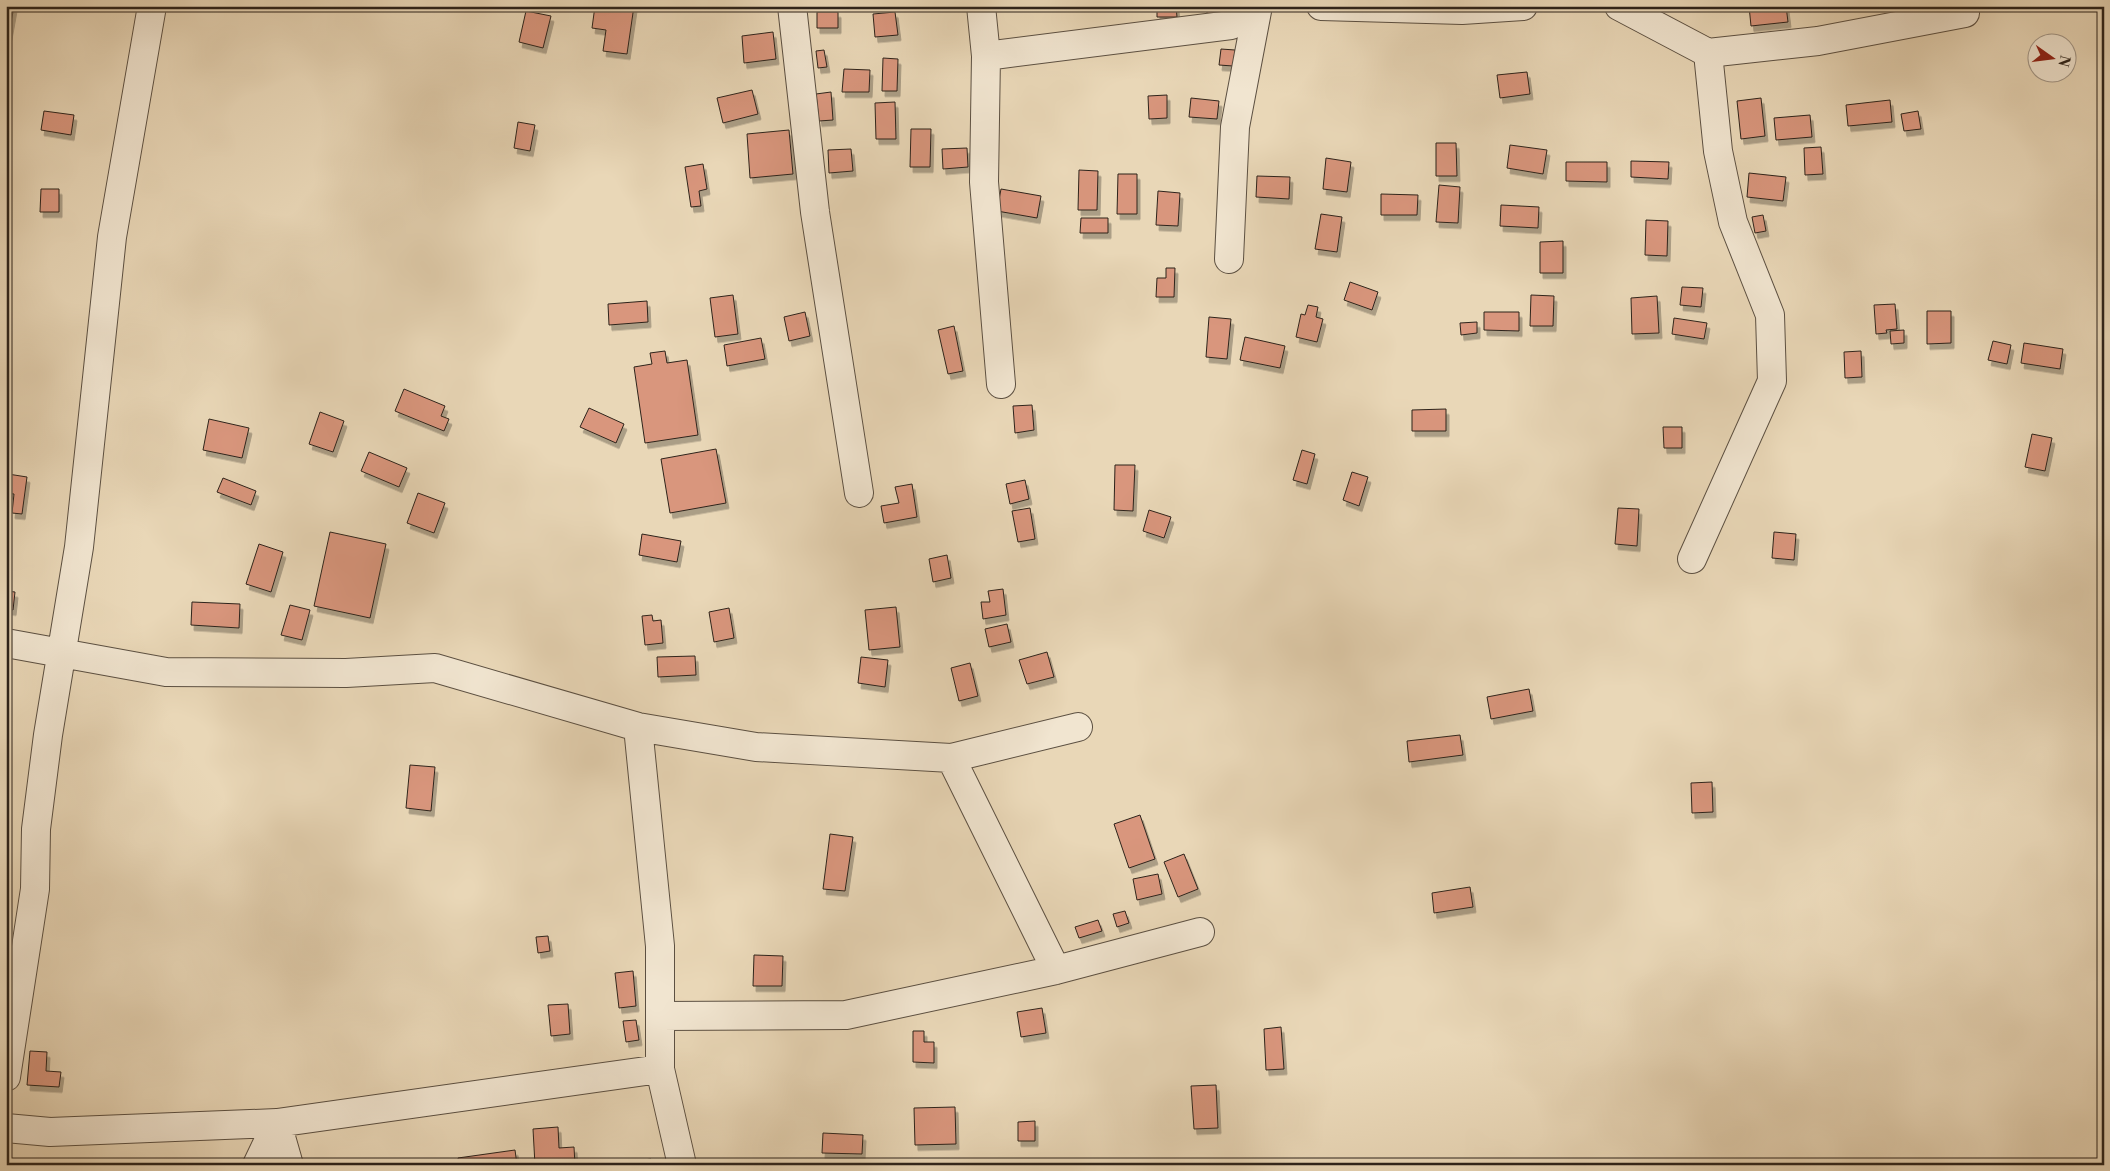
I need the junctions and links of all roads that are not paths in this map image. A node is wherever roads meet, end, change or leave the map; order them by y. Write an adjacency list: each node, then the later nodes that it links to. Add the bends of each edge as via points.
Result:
1 (152, 6): 16 (street, via 112,237 79,547)
2 (792, 6): 13 (street, via 815,212)
3 (981, 6): 10 (street)
4 (1257, 6): 10 (street, via 1231,25); 11 (street, via 1235,127)
5 (1321, 6): 6 (street, via 1462,10)
6 (1523, 6)
7 (1619, 6): 9 (street)
8 (1965, 13): 9 (street, via 1818,41)
9 (1708, 53): 14 (street, via 1718,151 1733,222 1770,315 1772,381)
10 (986, 56): 12 (street, via 984,182)
11 (1228, 259)
12 (1001, 384)
13 (859, 493)
14 (1692, 559)
15 (6, 643): 16 (street)
16 (61, 654): 17 (street, via 166,672 346,673 435,668); 24 (street, via 36,829 36,888)
17 (638, 727): 19 (street, via 756,747); 22 (street, via 660,946)
18 (1078, 727): 19 (street)
19 (951, 758): 21 (street)
20 (1200, 932): 21 (street)
21 (1056, 970): 22 (street, via 846,1014)
22 (660, 1016): 23 (street)
23 (660, 1069): 25 (street); 29 (street)
24 (6, 1076)
25 (276, 1123): 26 (street, via 50,1132); 27 (street); 28 (street)
26 (6, 1128)
27 (257, 1165)
28 (289, 1165)
29 (682, 1165)

